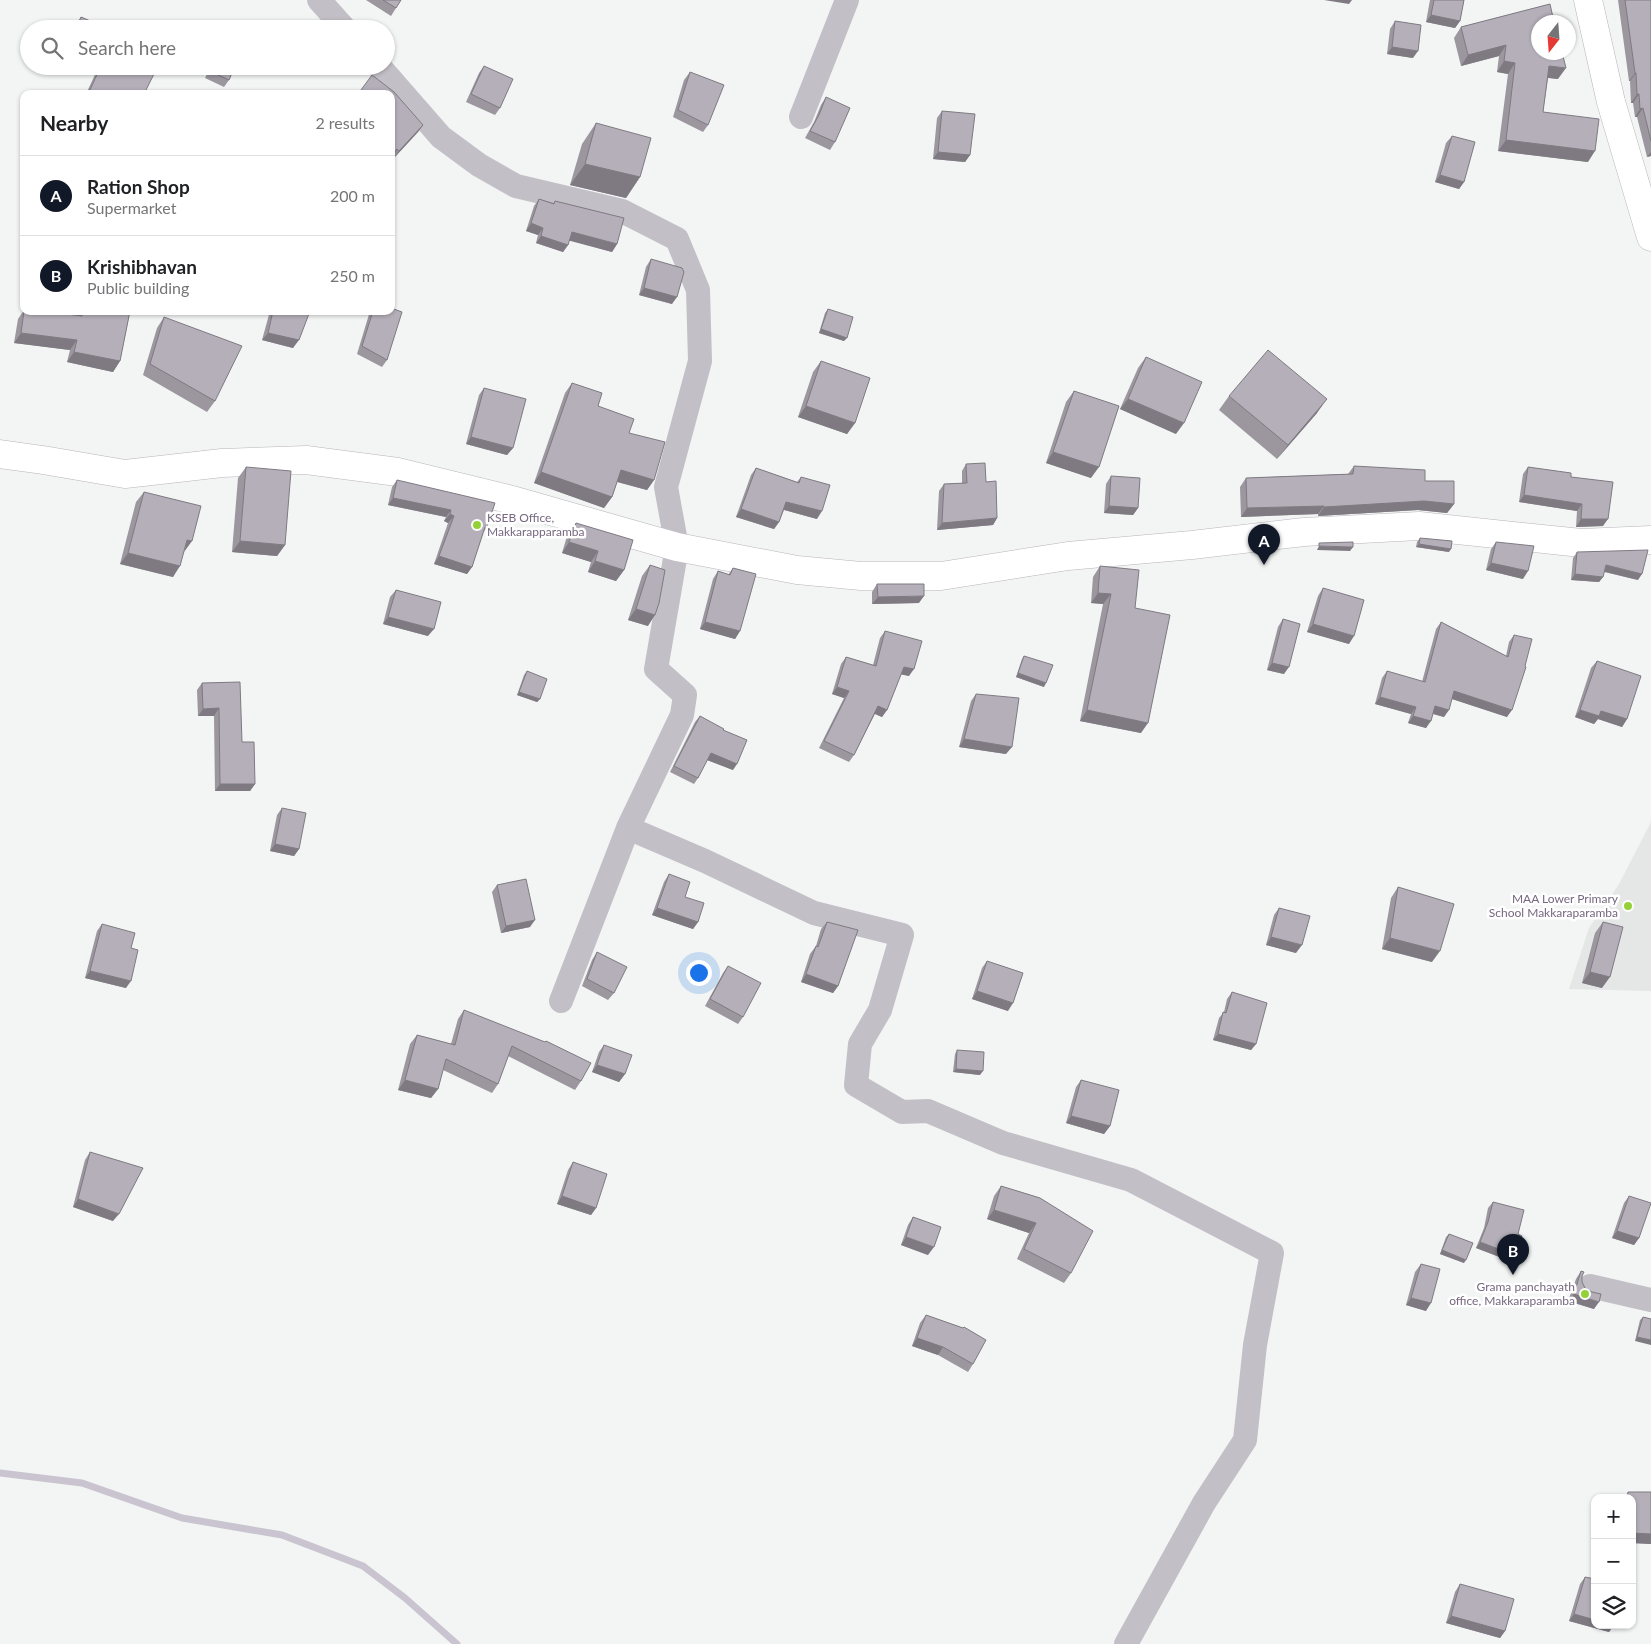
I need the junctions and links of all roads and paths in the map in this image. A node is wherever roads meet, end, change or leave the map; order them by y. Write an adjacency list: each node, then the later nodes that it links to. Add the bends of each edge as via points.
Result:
1 (319, 0): 4 (street)
2 (847, 0): 6 (street)
3 (1588, 0): 7 (main road, via 1612,102)
4 (337, 20)
5 (387, 75): 10 (street, via 441,137 479,165 516,186 622,211 678,238 698,290 700,361 666,487)
6 (801, 117)
7 (1651, 237)
8 (0, 454): 10 (main road, via 125,474 222,463 306,460 398,472 512,500)
9 (1651, 540): 10 (main road, via 1581,543 1419,526 1314,531 1068,556 941,576 861,576 797,570)
10 (677, 547): 11 (street, via 656,669 685,695 682,715)
11 (628, 828): 12 (street); 15 (street, via 814,913 902,935 880,1010 860,1044 856,1085 902,1112 928,1111 1003,1143 1132,1180 1272,1253 1255,1345 1245,1440 1204,1502)
12 (560, 1001)
13 (1590, 1286): 14 (street)
14 (1651, 1300)
15 (1126, 1644)

